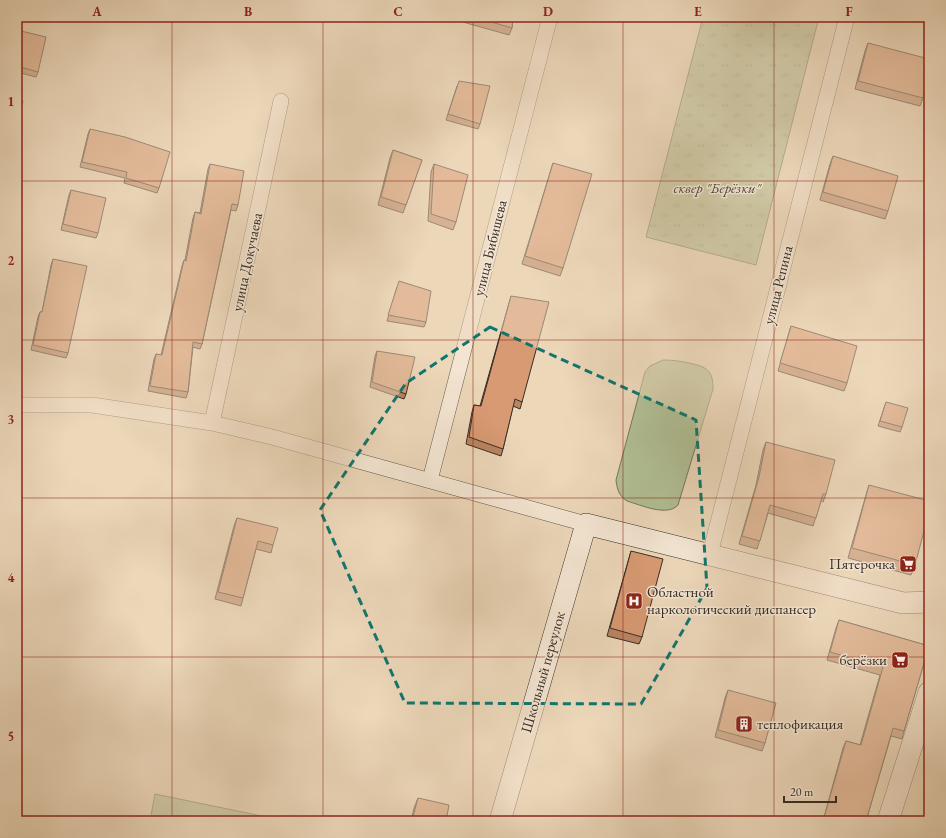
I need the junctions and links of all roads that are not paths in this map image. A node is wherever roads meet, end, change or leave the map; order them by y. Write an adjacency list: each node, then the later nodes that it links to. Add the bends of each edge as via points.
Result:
1 (550, 17): 6 (street, улица Бибишева)
2 (847, 17): 8 (street, улица Репина)
3 (281, 100): 5 (street, улица Докучаева)
4 (17, 405): 5 (street, via 92,405)
5 (212, 423): 6 (street)
6 (430, 480): 7 (street)
7 (586, 524): 8 (street); 11 (street, Школьный переулок)
8 (710, 554): 9 (street, via 903,603)
9 (929, 602)
10 (929, 692): 12 (street)
11 (500, 821)
12 (888, 821)

